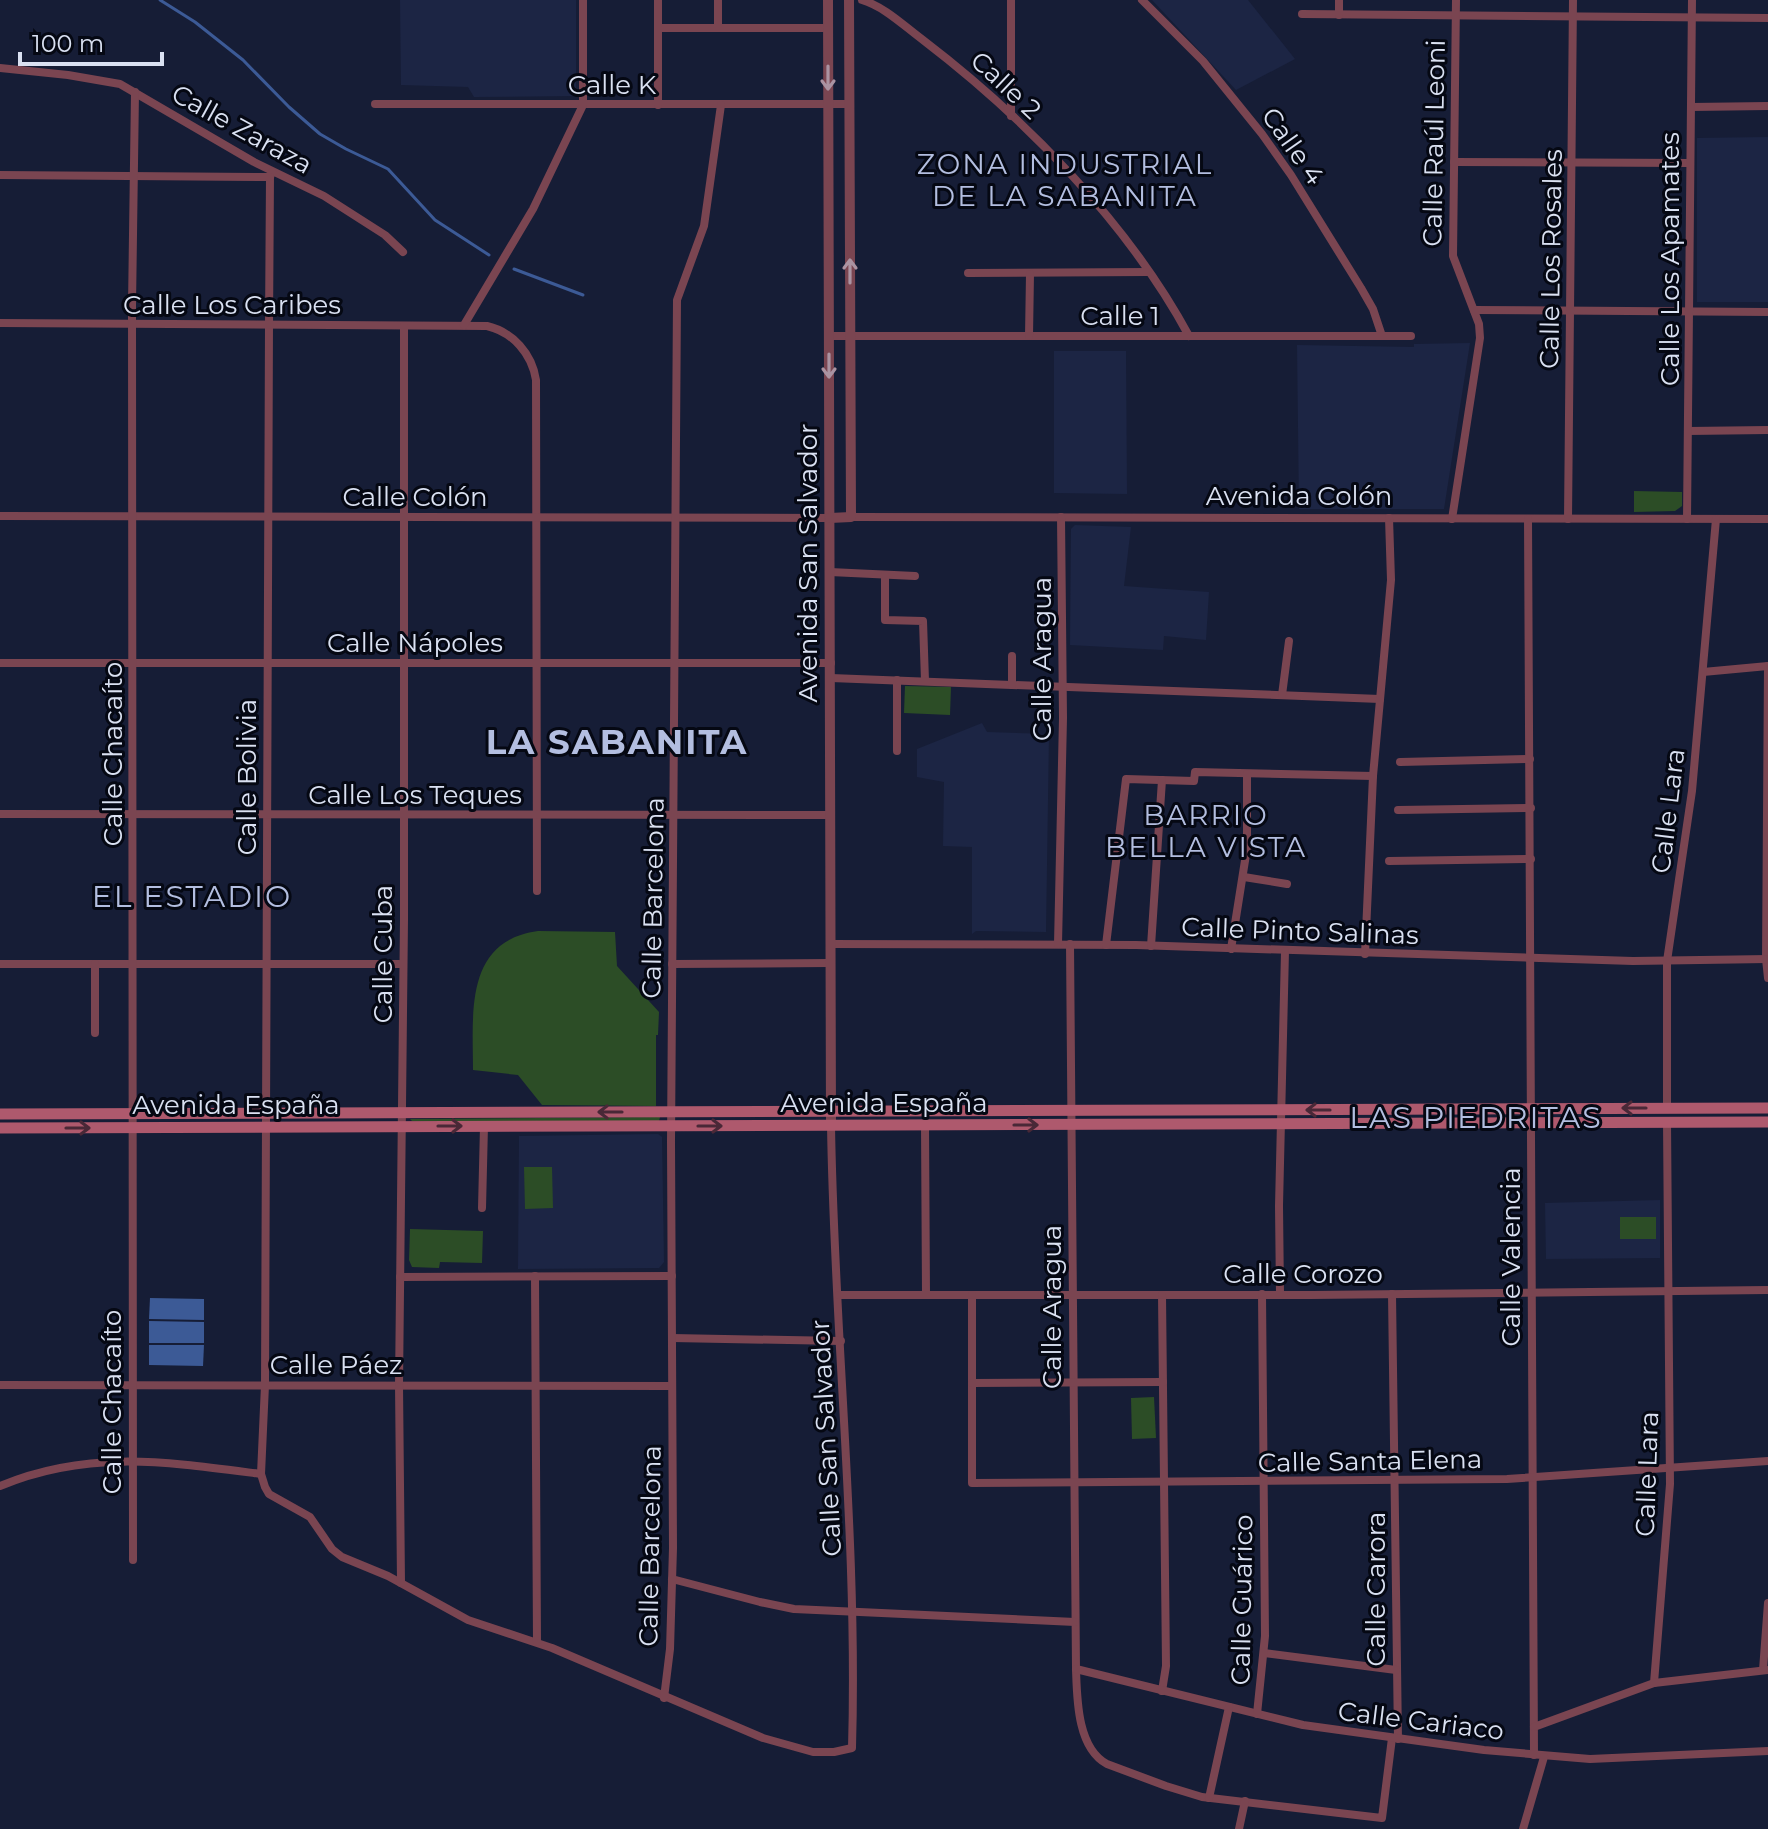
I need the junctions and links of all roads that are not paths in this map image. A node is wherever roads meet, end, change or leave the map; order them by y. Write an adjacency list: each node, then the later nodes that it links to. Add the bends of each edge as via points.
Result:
1 (583, 0): 27 (street)
2 (658, 0): 19 (street)
3 (718, 0): 20 (street)
4 (828, 0): 21 (street, Avenida San Salvador)
5 (849, 0): 26 (street, Avenida San Salvador)
6 (862, 0): 32 (street, Calle 2, via 932,47)
7 (1011, 0): 32 (street)
8 (1142, 0): 56 (street, Calle 4, via 1203,61 1279,157 1361,288)
9 (1339, 0): 14 (street)
10 (1456, 0): 15 (street, Calle Raúl Leoni)
11 (1573, 0): 16 (street, Calle Los Rosales)
12 (1692, 0): 17 (street, Calle Los Apamates)
13 (1302, 14): 14 (street)
14 (1339, 15): 15 (street)
15 (1456, 16): 16 (street); 33 (street, Calle Raúl Leoni)
16 (1573, 17): 17 (street); 34 (street, Calle Los Rosales)
17 (1691, 18): 18 (street); 31 (street, Calle Los Apamates)
18 (1768, 18)
19 (658, 28): 20 (street); 28 (street)
20 (718, 28): 21 (street)
21 (828, 28): 25 (street, Avenida San Salvador, one-way to 25)
22 (0, 68): 23 (street, Calle Zaraza, via 103,80)
23 (135, 92): 36 (street, Calle Zaraza); 38 (street, Calle Chacaíto)
24 (375, 104): 27 (street, Calle K)
25 (828, 104): 26 (street, Calle K); 29 (street, Calle K); 52 (street, Avenida San Salvador)
26 (849, 104): 53 (street, Avenida San Salvador, one-way to 26)
27 (583, 105): 28 (street, Calle K); 50 (street, via 533,209)
28 (658, 105): 29 (street, Calle K)
29 (721, 105): 67 (street, Calle Barcelona, via 704,226 677,300)
30 (1768, 106): 31 (street)
31 (1691, 107): 35 (street, Calle Los Apamates)
32 (1011, 116): 40 (street, Calle 2, via 1108,218)
33 (1454, 162): 34 (street); 43 (street, Calle Raúl Leoni, via 1453,256)
34 (1572, 162): 35 (street); 44 (street, Calle Los Rosales)
35 (1690, 163): 45 (street, Calle Los Apamates)
36 (271, 174): 38 (street); 39 (street, Calle Zaraza, via 324,196); 49 (street, Calle Bolivia)
37 (0, 175): 38 (street)
38 (134, 176): 48 (street, Calle Chacaíto)
39 (403, 252)
40 (1148, 272): 42 (street); 55 (street, Calle 2)
41 (968, 273): 42 (street)
42 (1030, 274): 54 (street)
43 (1474, 310): 44 (street); 70 (street, Calle Raúl Leoni, via 1479,350)
44 (1570, 310): 45 (street); 72 (street, Calle Los Rosales)
45 (1689, 312): 46 (street); 59 (street, Calle Los Apamates)
46 (1768, 312)
47 (0, 323): 48 (street, Calle Los Caribes)
48 (132, 324): 49 (street, Calle Los Caribes); 61 (street, Calle Chacaíto)
49 (269, 325): 51 (street, Calle Los Caribes); 62 (street, Calle Bolivia)
50 (464, 325): 51 (street, Calle Los Caribes); 64 (street, Calle Los Caribes, via 498,328 530,359 536,380)
51 (404, 326): 63 (street, Calle Cuba)
52 (829, 336): 53 (street, Calle 1); 68 (street, Avenida San Salvador, one-way to 68)
53 (850, 336): 54 (street, Calle 1); 65 (street, Avenida San Salvador)
54 (1029, 336): 55 (street, Calle 1)
55 (1189, 336): 56 (street, Calle 1)
56 (1382, 336): 57 (street, Calle 1)
57 (1411, 336)
58 (1768, 430): 59 (street)
59 (1688, 431): 73 (street, Calle Los Apamates)
60 (0, 516): 61 (street, Calle Colón)
61 (133, 516): 62 (street, Calle Colón); 82 (street, Calle Chacaíto)
62 (268, 517): 63 (street, Calle Colón); 83 (street, Calle Bolivia)
63 (403, 517): 64 (street, Calle Colón); 84 (street, Calle Cuba)
64 (537, 517): 67 (street, Calle Colón); 85 (street, Calle Los Caribes)
65 (851, 517): 66 (street, Avenida Colón); 68 (street, Avenida Colón)
66 (1061, 517): 69 (street, Avenida Colón); 94 (street, Calle Aragua)
67 (677, 518): 68 (street, Calle Colón); 86 (street, Calle Barcelona)
68 (830, 518): 76 (street, Avenida San Salvador)
69 (1389, 518): 70 (street, Avenida Colón); 96 (street, via 1391,580)
70 (1452, 519): 71 (street, Avenida Colón)
71 (1528, 519): 72 (street, Avenida Colón); 98 (street, Calle Valencia)
72 (1568, 519): 73 (street, Avenida Colón)
73 (1687, 519): 74 (street, Avenida Colón)
74 (1716, 519): 75 (street, Avenida Colón); 89 (street, Calle Lara)
75 (1768, 519)
76 (830, 572): 77 (street); 87 (street, Avenida San Salvador)
77 (885, 575): 78 (street); 92 (street, via 885,620 923,621)
78 (915, 576)
79 (1289, 641): 95 (street)
80 (1012, 656): 93 (street)
81 (0, 663): 82 (street, Calle Nápoles)
82 (133, 663): 83 (street, Calle Nápoles); 106 (street, Calle Chacaíto)
83 (268, 663): 84 (street, Calle Nápoles); 107 (street, Calle Bolivia)
84 (403, 663): 85 (street, Calle Nápoles); 108 (street, Calle Cuba)
85 (537, 663): 86 (street, Calle Nápoles); 109 (street, Calle Los Caribes)
86 (675, 663): 87 (street, Calle Nápoles); 110 (street, Calle Barcelona)
87 (831, 663): 90 (street, Avenida San Salvador)
88 (1768, 666): 89 (street); 126 (street)
89 (1703, 672): 127 (street, Calle Lara)
90 (831, 678): 91 (street); 111 (street, Avenida San Salvador)
91 (897, 680): 92 (street); 97 (street)
92 (925, 681): 93 (street)
93 (1012, 685): 94 (street)
94 (1063, 687): 95 (street); 118 (street, Calle Aragua)
95 (1282, 695): 96 (street)
96 (1380, 699): 101 (street)
97 (897, 751)
98 (1530, 759): 99 (street); 103 (street, Calle Valencia)
99 (1400, 762)
100 (1247, 774): 101 (street); 102 (street, via 1195,772 1194,781); 114 (street)
101 (1373, 776): 124 (street)
102 (1162, 780): 120 (street, via 1126,779); 121 (street)
103 (1531, 808): 104 (street); 112 (street, Calle Valencia)
104 (1398, 810)
105 (0, 814): 106 (street, Calle Los Teques)
106 (133, 815): 107 (street, Calle Los Teques); 131 (street, Calle Chacaíto)
107 (267, 815): 108 (street, Calle Los Teques); 132 (street, Calle Bolivia)
108 (403, 815): 109 (street, Calle Los Teques); 133 (street, Calle Cuba)
109 (537, 815): 110 (street, Calle Los Teques); 116 (street, Calle Los Caribes)
110 (673, 815): 111 (street, Calle Los Teques); 134 (street, Calle Barcelona)
111 (831, 815): 117 (street, Avenida San Salvador)
112 (1531, 859): 113 (street); 125 (street, Calle Valencia)
113 (1389, 861)
114 (1244, 877): 115 (street); 122 (street)
115 (1287, 884)
116 (537, 891)
117 (830, 944): 118 (street, Calle Pinto Salinas); 128 (street, Avenida San Salvador)
118 (1058, 944): 119 (street, Calle Pinto Salinas)
119 (1070, 944): 120 (street, Calle Pinto Salinas); 143 (street, Calle Aragua)
120 (1106, 945): 121 (street, Calle Pinto Salinas)
121 (1151, 946): 122 (street, Calle Pinto Salinas)
122 (1231, 949): 123 (street, Calle Pinto Salinas)
123 (1285, 951): 124 (street, Calle Pinto Salinas); 140 (street)
124 (1365, 954): 125 (street, Calle Pinto Salinas)
125 (1531, 959): 127 (street, Calle Pinto Salinas); 139 (street, Calle Valencia)
126 (1767, 959): 127 (street, Calle Pinto Salinas); 135 (street)
127 (1667, 961): 137 (street, Calle Lara)
128 (830, 963): 134 (street); 142 (street, Avenida San Salvador)
129 (0, 964): 130 (street)
130 (95, 964): 131 (street); 136 (street)
131 (133, 964): 132 (street); 145 (street, Calle Chacaíto)
132 (266, 964): 133 (street); 146 (street, Calle Bolivia)
133 (403, 964): 144 (street, Calle Cuba)
134 (672, 964): 141 (street, Calle Barcelona)
135 (1768, 978)
136 (95, 1033)
137 (1667, 1108): 138 (main road, Avenida España); 139 (main road, Avenida España, one-way to 139)
138 (1768, 1108)
139 (1530, 1109): 140 (main road, Avenida España, one-way to 140); 150 (street, Calle Valencia)
140 (1281, 1110): 143 (main road, Avenida España); 151 (street)
141 (671, 1111): 142 (main road, Avenida España); 144 (main road, Avenida España, one-way to 144); 157 (street, Calle Barcelona)
142 (831, 1111): 143 (main road, Avenida España); 152 (street, Avenida San Salvador)
143 (1072, 1111): 154 (street, Calle Aragua)
144 (401, 1112): 146 (main road, Avenida España); 155 (street, Calle Cuba)
145 (132, 1113): 146 (main road, Avenida España); 147 (main road, Avenida España); 158 (street, Calle Chacaíto)
146 (265, 1113): 159 (street, Calle Bolivia)
147 (0, 1114)
148 (1667, 1122): 149 (main road, Avenida España); 150 (main road, Avenida España); 167 (street, Calle Lara)
149 (1768, 1122)
150 (1530, 1123): 151 (main road, Avenida España); 166 (street, Calle Valencia)
151 (1281, 1124): 154 (main road, Avenida España); 169 (street)
152 (831, 1125): 153 (main road, Avenida España); 157 (main road, Avenida España, one-way to 152); 171 (street, Calle San Salvador)
153 (925, 1125): 154 (main road, Avenida España, one-way to 154); 172 (street)
154 (1072, 1125): 174 (street, Calle Aragua)
155 (401, 1126): 156 (main road, Avenida España, one-way to 156); 159 (main road, Avenida España); 164 (street, Calle Cuba)
156 (484, 1126): 157 (main road, Avenida España); 161 (street)
157 (671, 1126): 163 (street, Calle Barcelona)
158 (132, 1127): 159 (main road, Avenida España); 160 (main road, Avenida España, one-way to 158); 182 (street, Calle Chacaíto)
159 (265, 1127): 183 (street, Calle Bolivia)
160 (0, 1128)
161 (482, 1208)
162 (535, 1276): 163 (street); 164 (street); 185 (street)
163 (672, 1276): 176 (street, Calle Barcelona)
164 (400, 1277): 184 (street, Calle Cuba)
165 (1768, 1290): 167 (street, Calle Corozo)
166 (1532, 1293): 167 (street, Calle Corozo); 170 (street, Calle Corozo); 191 (street, Calle Valencia)
167 (1669, 1293): 189 (street, Calle Lara)
168 (1262, 1294): 169 (street, Calle Corozo); 175 (street, Calle Corozo); 195 (street, Calle Guárico)
169 (1280, 1294): 170 (street, Calle Corozo)
170 (1392, 1294): 192 (street, Calle Carora)
171 (839, 1295): 172 (street, Calle Corozo); 177 (street, Calle San Salvador)
172 (926, 1295): 173 (street, Calle Corozo)
173 (972, 1295): 174 (street, Calle Corozo); 179 (street)
174 (1072, 1295): 175 (street, Calle Corozo); 180 (street, Calle Aragua)
175 (1162, 1295): 178 (street)
176 (672, 1338): 177 (street); 186 (street, Calle Barcelona)
177 (841, 1341): 201 (street, Calle San Salvador)
178 (1163, 1382): 180 (street); 194 (street)
179 (972, 1383): 180 (street); 193 (street, Calle Santa Elena, via 972,1483)
180 (1073, 1383): 193 (street, Calle Aragua)
181 (0, 1385): 182 (street, Calle Páez)
182 (131, 1385): 183 (street, Calle Páez); 187 (street, Calle Chacaíto)
183 (265, 1385): 184 (street, Calle Páez); 190 (street, Calle Bolivia)
184 (399, 1385): 185 (street, Calle Páez); 199 (street, Calle Cuba)
185 (535, 1385): 186 (street, Calle Páez); 203 (street)
186 (672, 1386): 198 (street, Calle Barcelona)
187 (131, 1460): 190 (street); 196 (street, via 58,1467); 197 (street, Calle Chacaíto)
188 (1768, 1461): 189 (street, Calle Santa Elena)
189 (1670, 1469): 191 (street, Calle Santa Elena); 208 (street, Calle Lara)
190 (261, 1474): 199 (street, via 269,1494 310,1517 337,1554)
191 (1532, 1478): 192 (street, Calle Santa Elena); 213 (street, Calle Valencia)
192 (1395, 1481): 195 (street, Calle Santa Elena); 206 (street, Calle Carora)
193 (1073, 1482): 194 (street, Calle Santa Elena); 202 (street, Calle Aragua)
194 (1165, 1482): 195 (street, Calle Santa Elena); 209 (street)
195 (1264, 1482): 204 (street, Calle Guárico)
196 (0, 1486)
197 (133, 1560)
198 (672, 1579): 201 (street, via 777,1606); 210 (street, Calle Barcelona)
199 (401, 1583): 203 (street, via 468,1620)
200 (1768, 1603): 207 (street)
201 (854, 1613): 202 (street); 210 (street, Calle San Salvador, via 852,1748 824,1753 797,1749)
202 (1075, 1622): 205 (street, Calle Aragua)
203 (537, 1642): 210 (street)
204 (1264, 1653): 206 (street); 212 (street, Calle Guárico)
205 (1076, 1669): 209 (street, Calle Cariaco); 217 (street, Calle Aragua, via 1080,1716 1099,1760)
206 (1396, 1670): 214 (street, Calle Carora)
207 (1765, 1670): 208 (street)
208 (1654, 1683): 213 (street)
209 (1162, 1691): 211 (street, Calle Cariaco)
210 (664, 1698)
211 (1229, 1707): 212 (street, Calle Cariaco); 217 (street)
212 (1257, 1714): 214 (street, Calle Cariaco)
213 (1534, 1727): 216 (street, Calle Valencia)
214 (1395, 1738): 216 (street, Calle Cariaco); 219 (street, Calle Carora)
215 (1768, 1751): 216 (street, Calle Cariaco, via 1590,1759)
216 (1539, 1756): 221 (street, Calle Valencia)
217 (1209, 1798): 218 (street, Calle Aragua)
218 (1245, 1801): 219 (street, Calle Aragua); 220 (street)
219 (1382, 1818)
220 (1239, 1829)
221 (1523, 1829)

